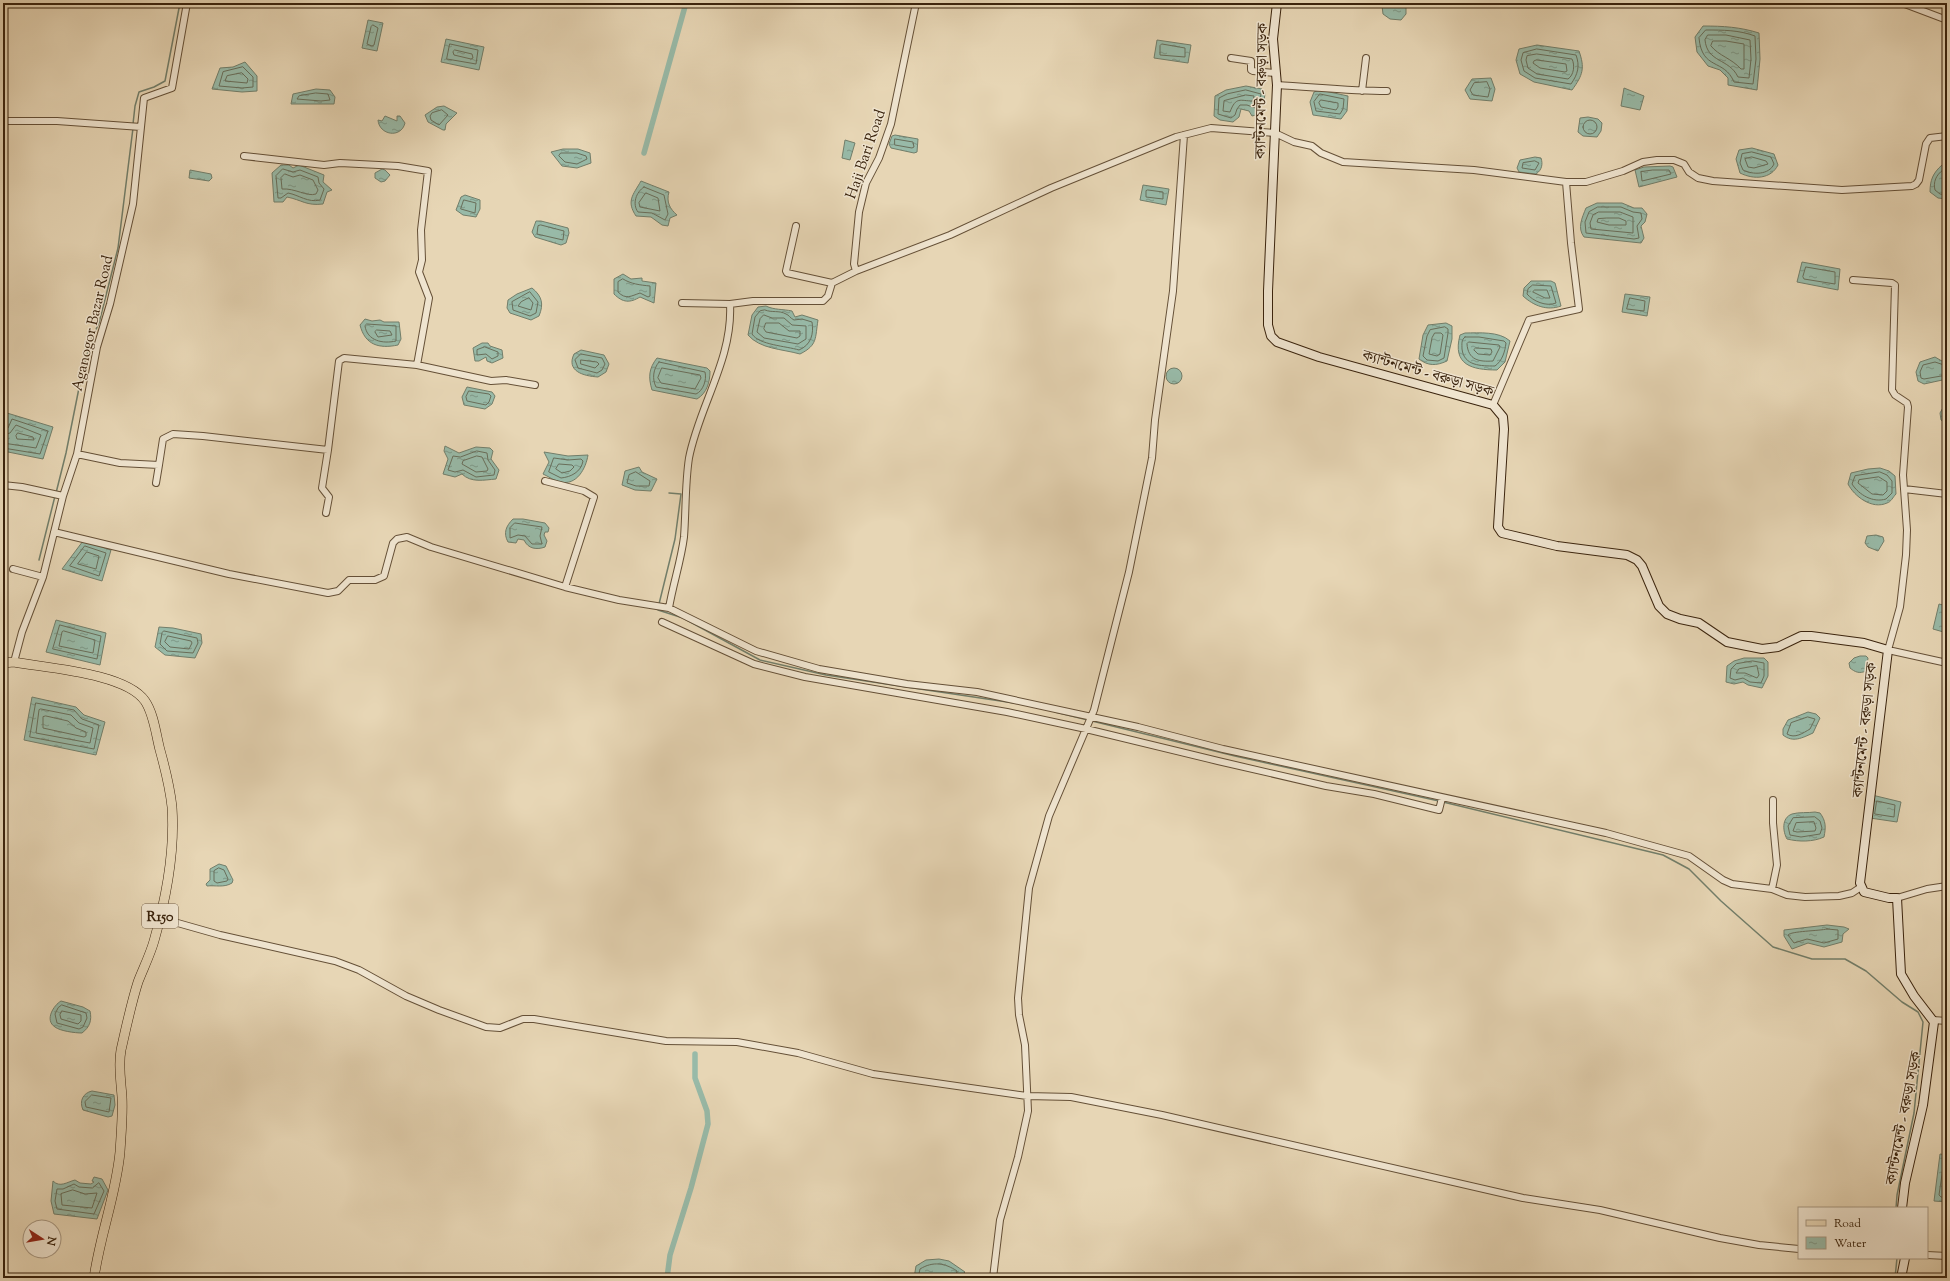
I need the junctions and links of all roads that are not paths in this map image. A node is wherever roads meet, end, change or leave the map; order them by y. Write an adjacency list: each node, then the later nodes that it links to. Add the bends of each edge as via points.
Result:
1 (187, 3): 13 (street, Aganogor Bazar Road, via 172,88 144,98)
2 (916, 3): 20 (street, Haji Bari Road, via 891,124 879,158 866,183 859,212 854,264)
3 (1277, 3): 8 (main road, ক্যান্টনমেন্ট - বরুড়া সড়ক, via 1273,39)
4 (1902, 3): 5 (street)
5 (1947, 20)
6 (1231, 58): 8 (street, via 1251,61 1253,71)
7 (1366, 58): 10 (street)
8 (1275, 73): 9 (main road, ক্যান্টনমেন্ট - বরুড়া সড়ক)
9 (1277, 85): 10 (street); 14 (main road, ক্যান্টনমেন্ট - বরুড়া সড়ক)
10 (1362, 91): 11 (street)
11 (1387, 91)
12 (3, 121): 13 (street)
13 (139, 126): 29 (street, Aganogor Bazar Road, via 134,204 97,347)
14 (1275, 133): 15 (street, via 1211,128); 18 (street, via 1294,142 1312,146 1321,153 1343,162 1474,170); 27 (main road, ক্যান্টনমেন্ট - বরুড়া সড়ক, via 1268,291 1270,336 1277,342 1319,357)
15 (1184, 135): 20 (street, via 1051,188 950,235); 48 (street, via 1173,291 1152,458 1129,572)
16 (1947, 136): 18 (street, via 1930,138 1926,144 1919,180 1912,186 1842,190 1713,181 1698,178 1689,172 1684,164 1674,160 1643,162 1592,181)
17 (244, 156): 25 (street, via 324,165 340,163 398,166 428,171 419,272 429,298)
18 (1566, 182): 27 (street, via 1579,309 1529,320)
19 (796, 226): 22 (street, via 787,273)
20 (856, 271): 22 (street)
21 (1853, 280): 34 (street, via 1892,283 1896,288 1892,379 1895,395 1907,403 1908,407)
22 (832, 283): 24 (street, via 828,296 823,301 753,301)
23 (682, 303): 24 (street)
24 (730, 304): 42 (street, via 725,351 698,422 689,459 682,553)
25 (417, 364): 26 (street, via 491,381 506,380); 28 (street, via 357,358 341,359)
26 (535, 385)
27 (1493, 405): 44 (main road, ক্যান্টনমেন্ট - বরুড়া সড়ক, via 1503,417 1504,429 1498,527 1502,533 1557,546 1627,555 1642,566 1659,606 1667,614 1699,623 1727,642 1762,649 1778,647 1801,636 1811,636 1864,643)
28 (328, 450): 30 (street, via 227,437 173,434 163,439); 37 (street, via 322,488 329,497)
29 (77, 454): 30 (street, via 120,463); 36 (street, Aganogor Bazar Road)
30 (159, 465): 32 (street)
31 (545, 481): 41 (street, via 584,491 594,497)
32 (156, 483)
33 (3, 484): 36 (street)
34 (1904, 489): 35 (street); 44 (street, via 1906,555 1900,607)
35 (1947, 494)
36 (59, 495): 38 (street, Aganogor Bazar Road)
37 (326, 513)
38 (54, 532): 40 (street, Aganogor Bazar Road); 41 (street, via 229,574 328,593 338,590 349,580 375,580 384,576 393,544 397,539 407,537 431,547)
39 (13, 569): 40 (street)
40 (43, 577): 45 (street, Aganogor Bazar Road, via 22,632)
41 (564, 587): 42 (street)
42 (667, 608): 48 (street, via 756,651 819,669 907,684 976,692)
43 (662, 622): 49 (street, via 754,664 805,677)
44 (1888, 650): 46 (street); 53 (main road, ক্যান্টনমেন্ট - বরুড়া সড়ক, via 1874,777 1859,877)
45 (14, 662): 47 (main road, R150); 56 (main road, R150, via 106,678 133,689 145,701 165,768 172,806 168,874)
46 (1947, 662)
47 (3, 663)
48 (1090, 718): 49 (street); 50 (street)
49 (1086, 727): 50 (street, via 1218,762 1439,810); 59 (street, via 1049,816 1029,888 1018,998 1025,1045)
50 (1442, 799): 54 (street, via 1606,833 1690,856 1732,884)
51 (1773, 800): 54 (street, via 1777,865)
52 (1947, 886): 55 (street)
53 (1861, 887): 54 (street, via 1852,893 1831,896 1787,895); 55 (main road, via 1869,894)
54 (1772, 889)
55 (1897, 898): 57 (main road, via 1901,974)
56 (160, 918): 59 (street, via 220,935 335,961 359,970 406,996 486,1028 500,1028 523,1019 666,1041 737,1042 798,1053 873,1074); 65 (main road, R150, via 138,984 121,1050 120,1152 112,1202 102,1233)
57 (1933, 1020): 58 (street); 60 (main road, ক্যান্টনমেন্ট - বরুড়া সড়ক, via 1923,1106 1905,1183)
58 (1947, 1021)
59 (1028, 1096): 61 (street, via 1071,1097 1162,1115 1523,1198 1600,1210 1720,1238); 66 (street, via 1023,1134 1000,1220)
60 (1902, 1207)
61 (1798, 1249)
62 (1928, 1255): 63 (street)
63 (1947, 1256)
64 (1904, 1259): 67 (main road)
65 (94, 1278)
66 (993, 1278)
67 (1901, 1278)

